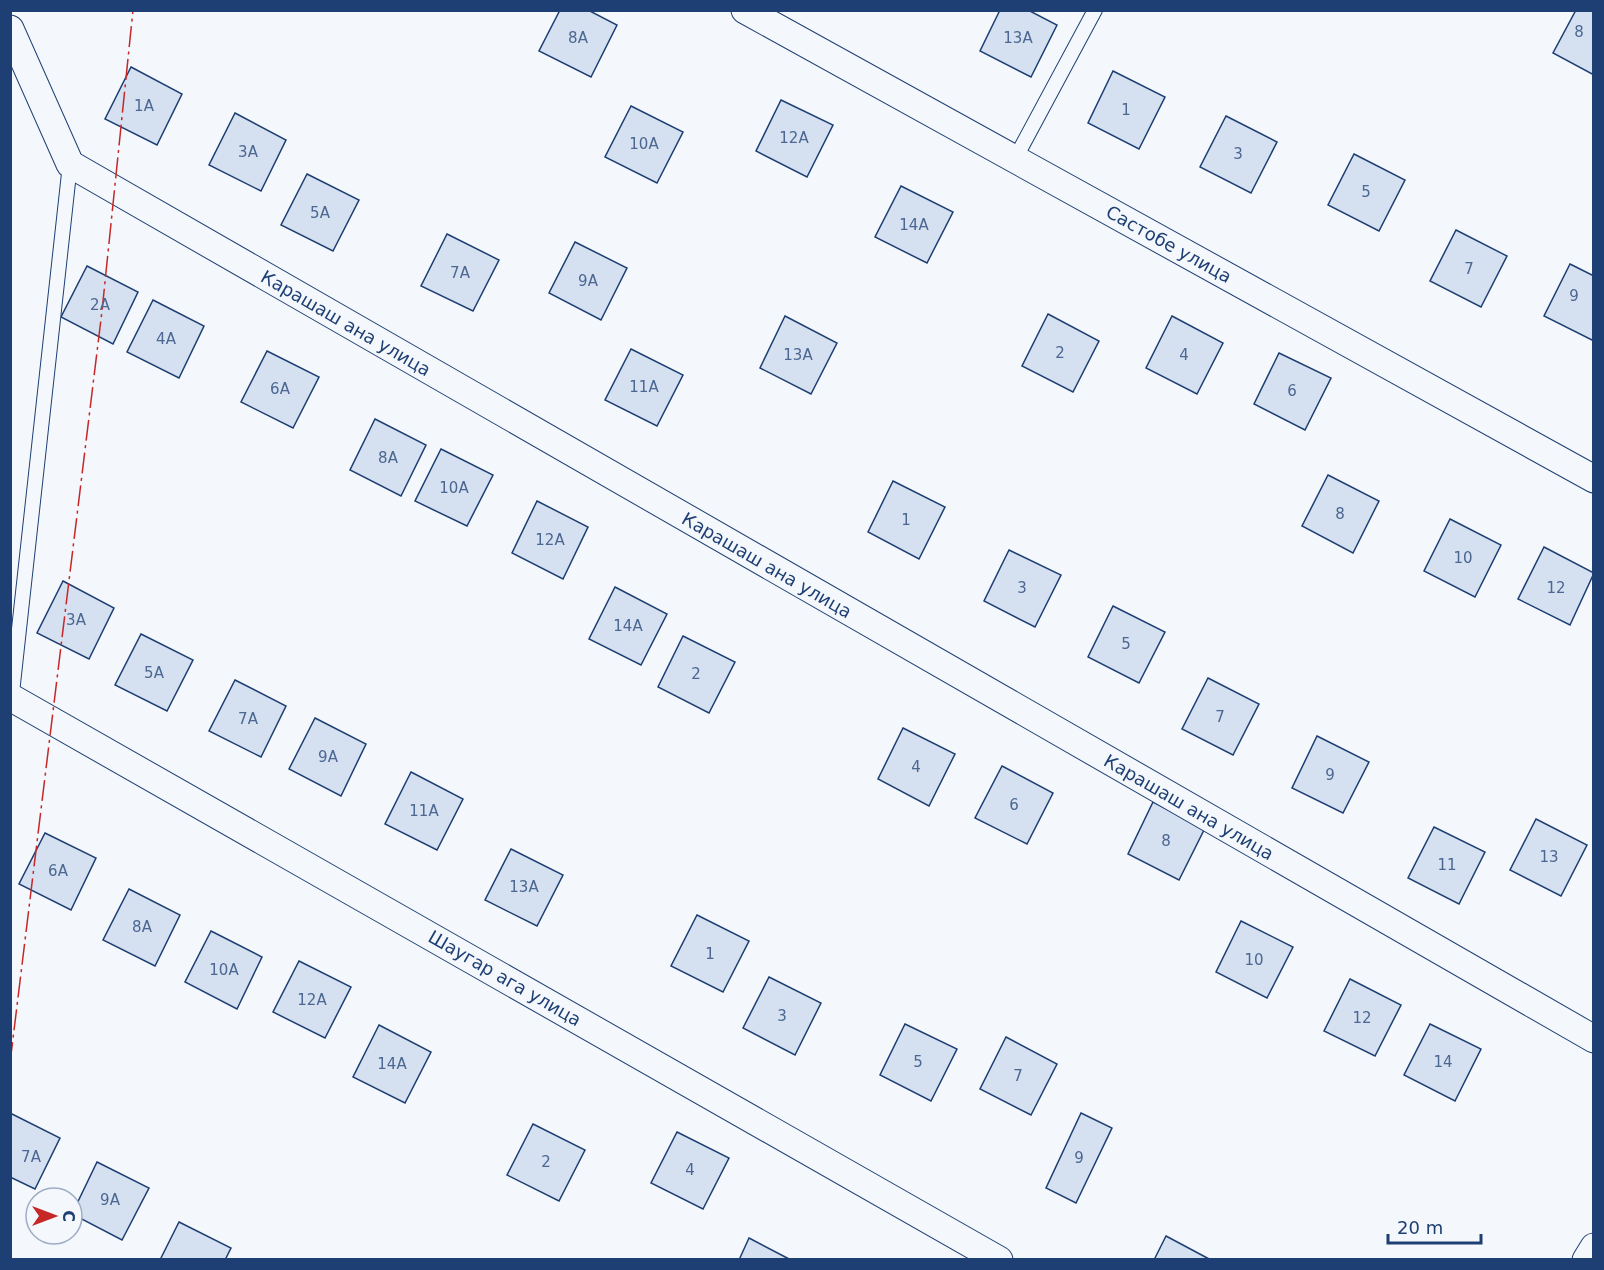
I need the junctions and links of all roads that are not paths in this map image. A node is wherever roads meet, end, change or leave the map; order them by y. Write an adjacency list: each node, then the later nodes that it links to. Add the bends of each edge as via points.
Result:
1 (745, 10): 4 (street, Састобе улица)
2 (1095, 10): 4 (lane)
3 (10, 29): 5 (street)
4 (1015, 159): 6 (street, Састобе улица)
5 (70, 164): 7 (lane); 8 (street, Карашаш ана улица)
6 (1593, 479)
7 (11, 701): 10 (street, Шаугар ага улица)
8 (1593, 1039)
9 (1593, 1247): 11 (street)
10 (999, 1260)
11 (1586, 1260)

